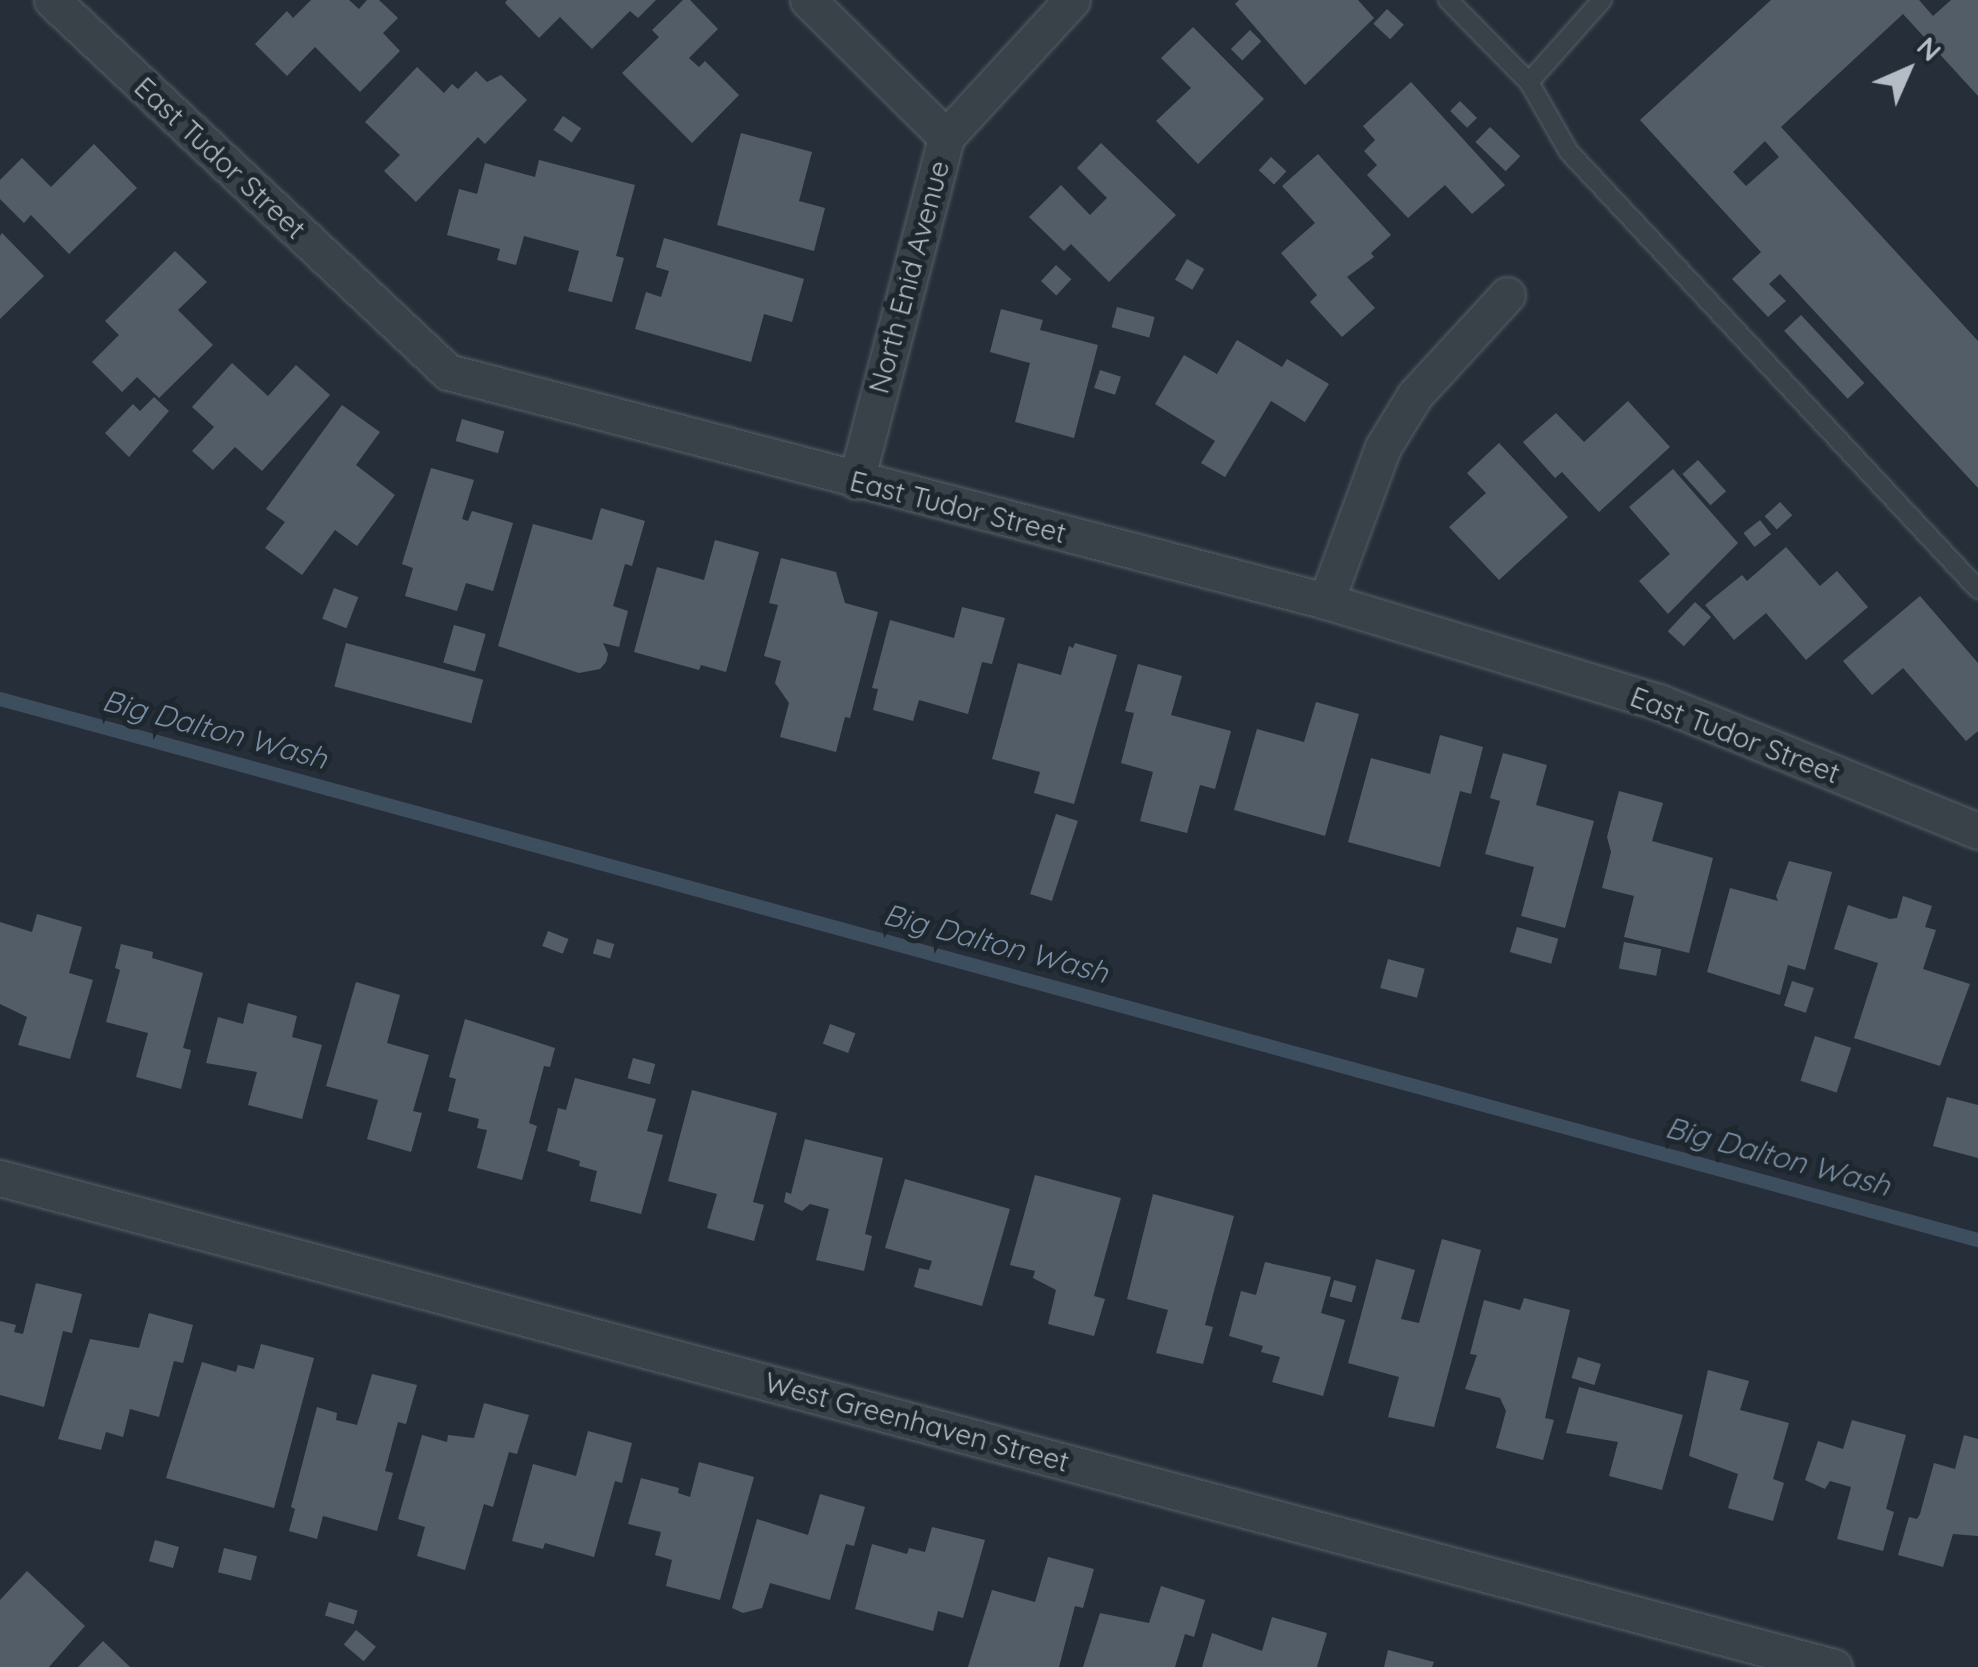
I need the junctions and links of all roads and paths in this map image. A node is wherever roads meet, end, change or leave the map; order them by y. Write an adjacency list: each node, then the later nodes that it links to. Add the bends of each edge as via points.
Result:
1 (52, 0): 9 (street, East Tudor Street, via 448,372)
2 (808, 0): 7 (street)
3 (1072, 0): 7 (street, North Enid Avenue)
4 (1448, 0): 6 (lane)
5 (1602, 0): 6 (lane)
6 (1529, 82): 10 (lane, via 1568,152)
7 (946, 137): 9 (street, North Enid Avenue)
8 (1507, 295): 11 (street, via 1416,394 1382,447)
9 (856, 481): 11 (street, East Tudor Street)
10 (1978, 589)
11 (1326, 600): 12 (street, East Tudor Street, via 1659,702)
12 (1978, 831)
13 (0, 1178): 14 (street, West Greenhaven Street)
14 (1834, 1667)

